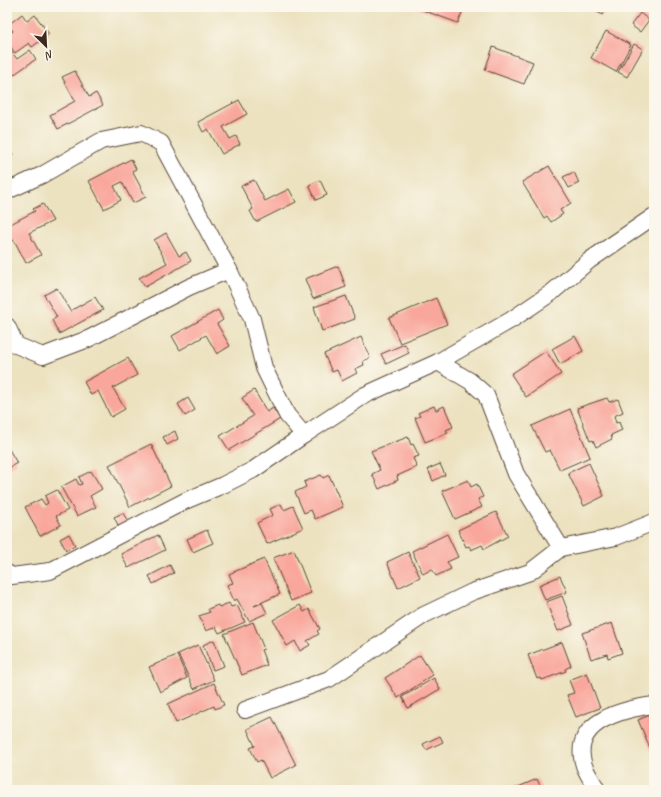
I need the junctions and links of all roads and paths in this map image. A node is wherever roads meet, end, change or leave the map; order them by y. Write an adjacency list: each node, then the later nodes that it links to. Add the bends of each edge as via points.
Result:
1 (7, 191): 3 (street, via 42,175 102,141 141,134 160,143)
2 (654, 216): 5 (street, via 590,260 552,293)
3 (229, 270): 4 (street, via 189,287 88,339 43,356 16,345); 6 (street, via 252,319 264,368 288,415)
4 (7, 326)
5 (438, 362): 6 (street, via 365,395); 8 (street, via 470,381 486,395 516,474)
6 (304, 435): 9 (street, via 241,476 185,501 50,571 12,576)
7 (654, 522): 8 (street, via 616,537)
8 (561, 548): 11 (street, via 530,572 472,592 424,615 329,679)
9 (7, 573)
10 (654, 705): 12 (street, via 607,716 591,728 582,746 583,763)
11 (245, 710)
12 (597, 790)

